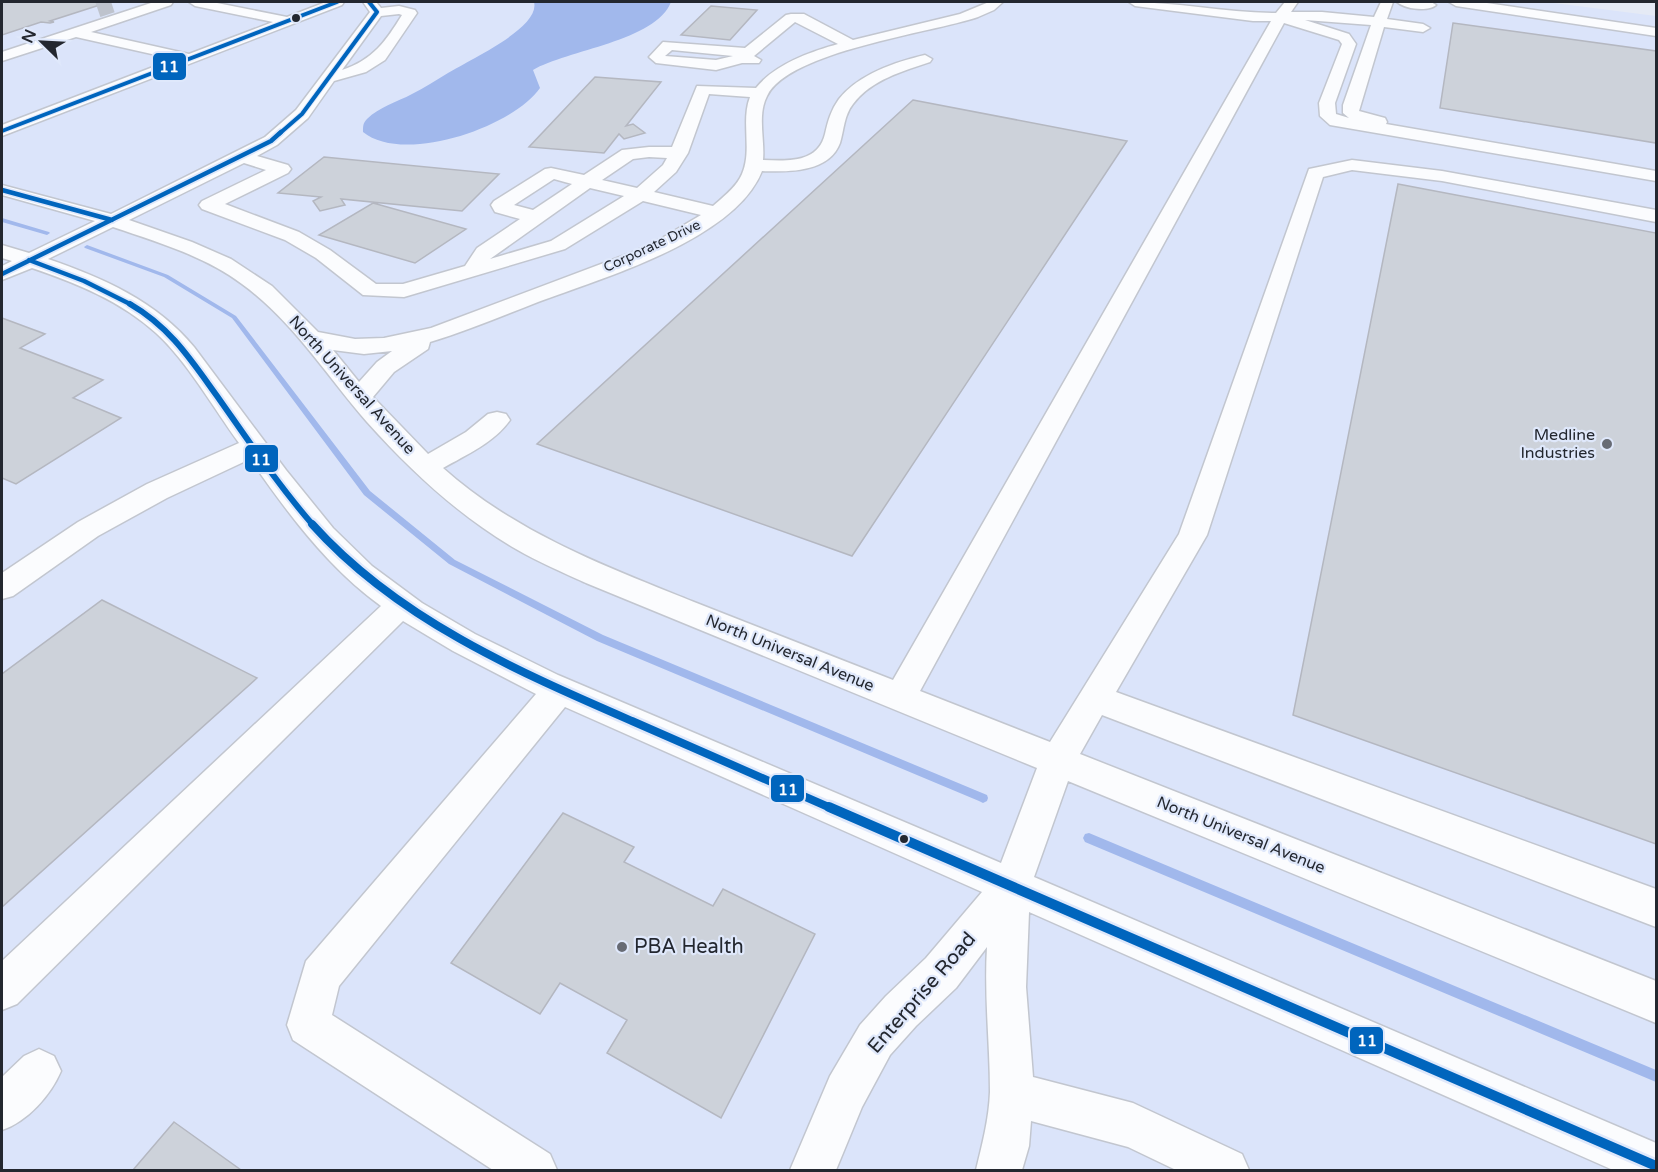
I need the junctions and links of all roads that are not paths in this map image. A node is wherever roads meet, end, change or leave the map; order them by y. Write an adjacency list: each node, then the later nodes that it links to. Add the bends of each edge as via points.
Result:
1 (166, 2): 18 (street)
2 (195, 2): 14 (street)
3 (331, 2): 4 (street); 14 (street)
4 (337, 2)
5 (998, 2): 19 (street, via 963,18)
6 (1135, 2): 12 (street, via 1237,15)
7 (1387, 2): 15 (street)
8 (1404, 2): 10 (street)
9 (1456, 2): 17 (street)
10 (1429, 5)
11 (374, 7): 24 (street); 24 (street, via 410,13 385,54 372,64)
12 (1286, 9): 15 (street); 33 (street, via 1344,37 1349,44 1327,104 1328,116 1336,121); 57 (street)
13 (98, 10): 18 (street, via 72,21 67,27)
14 (284, 20): 21 (street)
15 (1379, 22): 16 (street); 28 (street, via 1351,105 1352,113)
16 (1423, 28)
17 (1656, 32)
18 (74, 33): 20 (street); 21 (street)
19 (852, 45): 23 (street); 23 (street, via 799,17 791,18 745,55)
20 (3, 56)
21 (187, 58): 27 (street)
22 (925, 59): 37 (street, via 882,75 852,96 838,115 828,148 821,156 795,165)
23 (791, 68): 25 (street)
24 (330, 77): 36 (street, via 289,126)
25 (759, 93): 34 (street, via 703,89); 37 (street, Corporate Drive, via 754,107)
26 (9, 113): 27 (street)
27 (30, 120): 30 (street)
28 (1400, 125)
29 (1452, 129): 33 (street)
30 (2, 131)
31 (1493, 135): 33 (street)
32 (1535, 137): 35 (street)
33 (1472, 138): 35 (street)
34 (679, 153): 39 (street, via 628,154); 41 (street, via 670,168)
35 (1535, 155): 38 (street)
36 (242, 157): 45 (street); 47 (street, via 282,169 209,205 292,236 371,290 404,291)
37 (754, 165): 42 (street, Corporate Drive, via 740,192)
38 (1656, 176)
39 (588, 181): 41 (street); 44 (street); 44 (street, via 551,173 501,205)
40 (2, 190): 45 (street, North Universal Avenue)
41 (641, 194): 42 (street); 47 (street, via 558,245)
42 (718, 213): 48 (street, Corporate Drive, via 668,242 622,262)
43 (1656, 216): 58 (street, Enterprise Road, via 1442,176 1352,165 1315,173 1193,535)
44 (536, 217): 47 (street, via 483,252)
45 (112, 220): 46 (street); 49 (street, North Universal Avenue, via 222,263 270,296)
46 (11, 262): 52 (street, via 101,288 165,328)
47 (473, 270)
48 (452, 328): 49 (street, Corporate Drive, via 366,347); 50 (street, Corporate Drive, via 397,358 369,382)
49 (309, 337): 50 (street, North Universal Avenue)
50 (360, 398): 53 (street, North Universal Avenue)
51 (497, 420): 53 (street, via 475,438)
52 (255, 446): 54 (street, via 157,491 88,529); 55 (street, via 302,510 342,555)
53 (426, 466): 57 (street, North Universal Avenue, via 452,490 526,541 596,575)
54 (2, 588)
55 (402, 604): 56 (street, via 467,645); 62 (street)
56 (560, 690): 60 (street); 68 (street, via 321,976 308,1025)
57 (900, 698): 59 (street, North Universal Avenue)
58 (1094, 698): 59 (street, Enterprise Road); 61 (street)
59 (1057, 761): 60 (street, Enterprise Road); 63 (street, North Universal Avenue)
60 (1011, 887): 65 (street, Enterprise Road, via 1005,987); 67 (street); 69 (street, Enterprise Road, via 941,973 875,1040 846,1092)
61 (1656, 908)
62 (2, 989)
63 (1656, 1002)
64 (39, 1071): 66 (street)
65 (1012, 1094): 70 (street, Enterprise Road); 71 (street, via 1133,1126)
66 (2, 1108)
67 (1656, 1166)
68 (534, 1170)
69 (813, 1170)
70 (999, 1170)
71 (1226, 1170)

